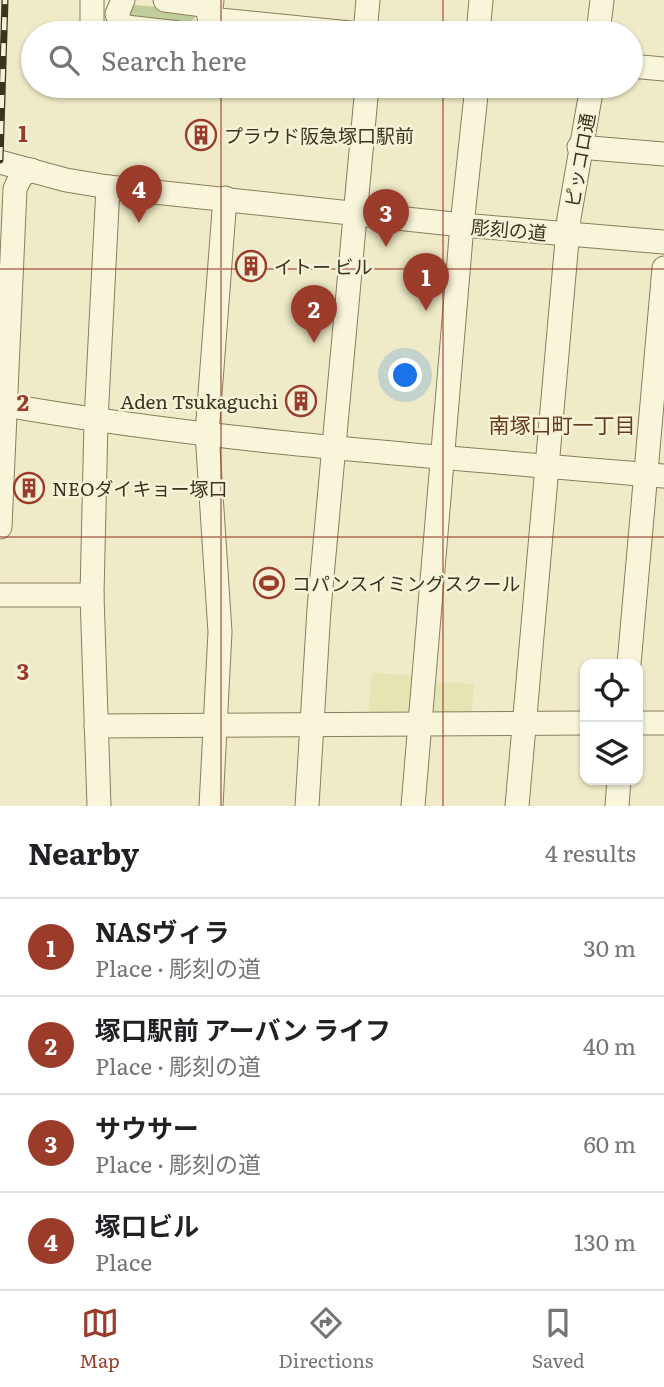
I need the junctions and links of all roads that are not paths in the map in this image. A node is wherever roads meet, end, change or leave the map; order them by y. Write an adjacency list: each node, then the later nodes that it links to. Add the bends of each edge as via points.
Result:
1 (92, 0): 8 (street)
2 (123, 0): 9 (street, via 117,14)
3 (165, 0): 7 (street, via 203,5)
4 (368, 0): 11 (street)
5 (481, 0): 12 (street)
6 (602, 0): 13 (street)
7 (210, 17): 10 (street)
8 (101, 18)
9 (122, 21)
10 (245, 21)
11 (366, 21)
12 (479, 21)
13 (599, 21)
14 (643, 67): 15 (street)
15 (664, 69)
16 (366, 98): 25 (street)
17 (476, 98): 26 (street)
18 (590, 98): 19 (street, ピッコロ通)
19 (579, 148): 20 (street); 27 (street, ピッコロ通)
20 (664, 154)
21 (0, 162): 22 (street, 彫刻の道)
22 (31, 170): 23 (street, 彫刻の道); 30 (street, via 21,176 15,189)
23 (108, 187): 24 (street, 彫刻の道); 31 (street)
24 (225, 198): 25 (street, 彫刻の道); 32 (street)
25 (355, 212): 26 (street, 彫刻の道); 33 (street)
26 (462, 225): 27 (street, 彫刻の道); 34 (street)
27 (568, 234): 28 (street, 彫刻の道); 35 (street, ピッコロ通)
28 (664, 242)
29 (664, 268): 36 (street)
30 (5, 405): 31 (street); 37 (street)
31 (96, 421): 32 (street); 38 (street)
32 (207, 433): 33 (street); 46 (street, via 220,632)
33 (334, 446): 34 (street); 47 (street)
34 (442, 457): 35 (street); 41 (street)
35 (548, 466): 36 (street); 42 (street, ピッコロ通)
36 (655, 475): 40 (street)
37 (0, 527)
38 (92, 595): 39 (street); 48 (street)
39 (0, 596)
40 (630, 659)
41 (418, 723): 42 (street); 47 (street); 53 (street)
42 (525, 723): 43 (street); 54 (street, ピッコロ通)
43 (580, 723)
44 (643, 723): 45 (street)
45 (664, 723)
46 (215, 724): 47 (street); 48 (street); 51 (street)
47 (312, 724): 52 (street)
48 (96, 726): 50 (street)
49 (619, 785): 55 (street)
50 (99, 806)
51 (211, 806)
52 (307, 806)
53 (413, 806)
54 (517, 806)
55 (617, 806)

